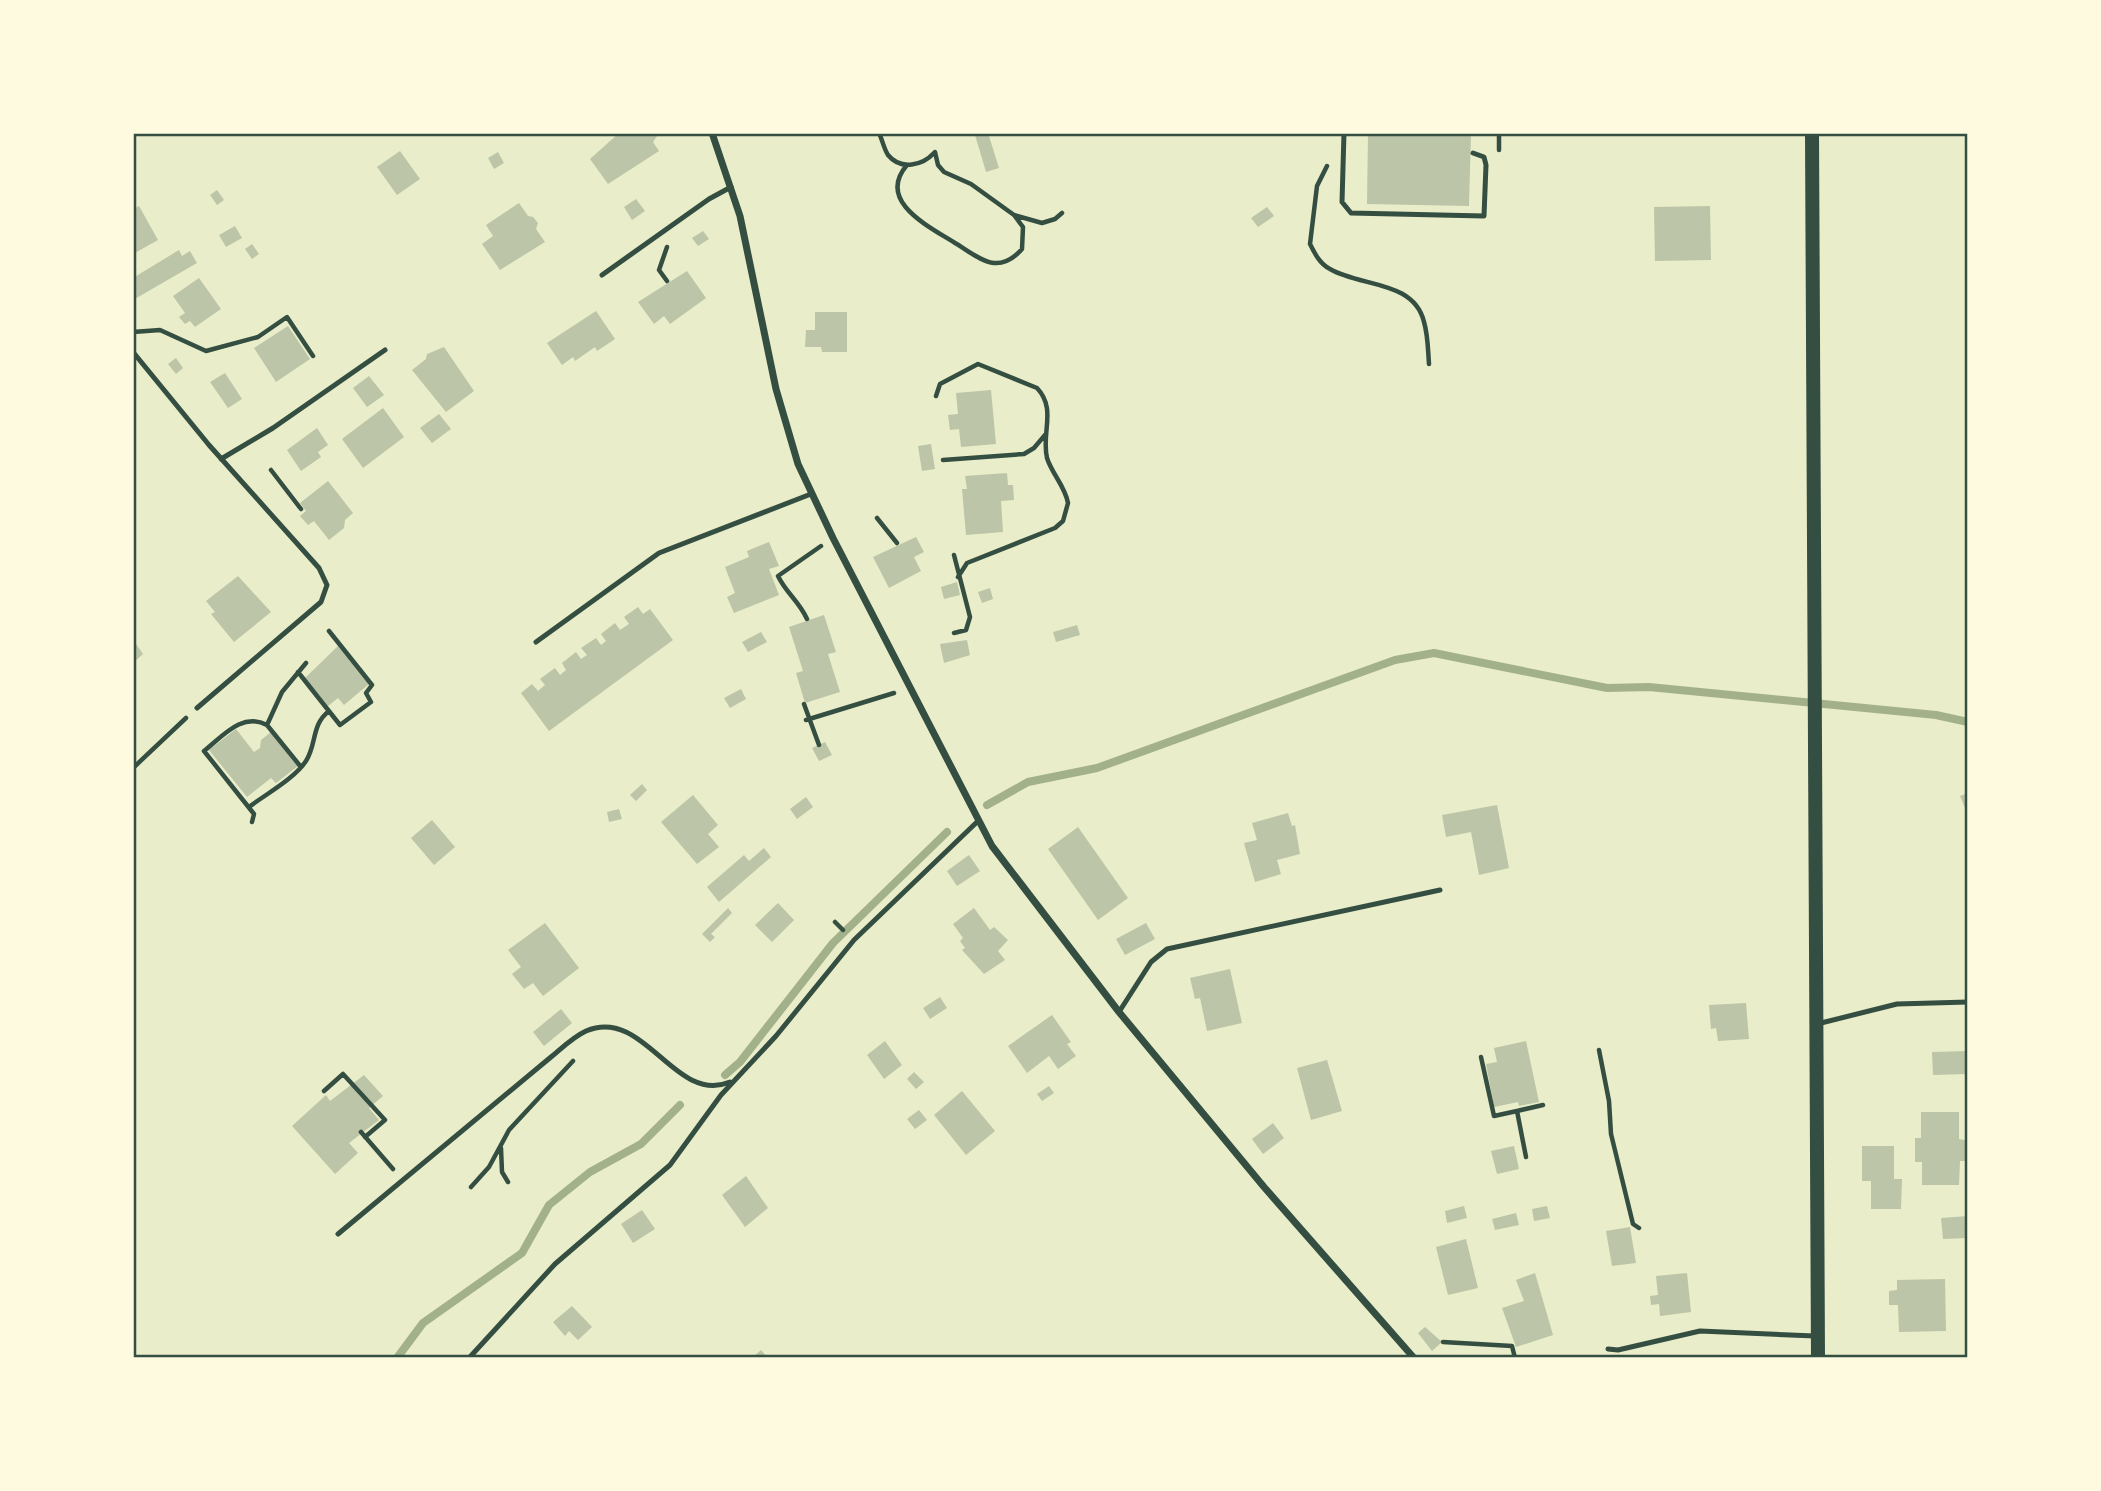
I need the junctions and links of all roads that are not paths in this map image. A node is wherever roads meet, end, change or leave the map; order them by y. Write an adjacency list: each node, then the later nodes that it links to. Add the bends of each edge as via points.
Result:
1 (712, 133): 5 (street)
2 (1812, 133): 17 (main road)
3 (1344, 136): 4 (lane, via 1342,202 1351,214 1484,216 1485,157)
4 (1474, 153)
5 (732, 187): 6 (lane); 10 (street, via 776,389)
6 (602, 275)
7 (385, 349): 9 (lane)
8 (133, 352): 9 (lane)
9 (221, 459): 12 (lane, via 319,568 327,585 321,602)
10 (811, 494): 11 (lane, via 659,553); 13 (street)
11 (536, 642)
12 (197, 708)
13 (978, 821): 16 (street, via 1007,869); 18 (lane, via 861,932)
14 (1440, 890): 16 (lane, via 1167,949 1140,977)
15 (1968, 1002): 17 (lane, via 1897,1004)
16 (1119, 1012): 23 (street)
17 (1817, 1024): 20 (main road)
18 (733, 1081): 19 (lane, via 699,1084 615,1026 586,1031); 22 (lane, via 670,1165 555,1264)
19 (338, 1234)
20 (1818, 1336): 21 (lane, via 1700,1331); 24 (main road)
21 (1608, 1349)
22 (469, 1358)
23 (1414, 1358)
24 (1818, 1358)

